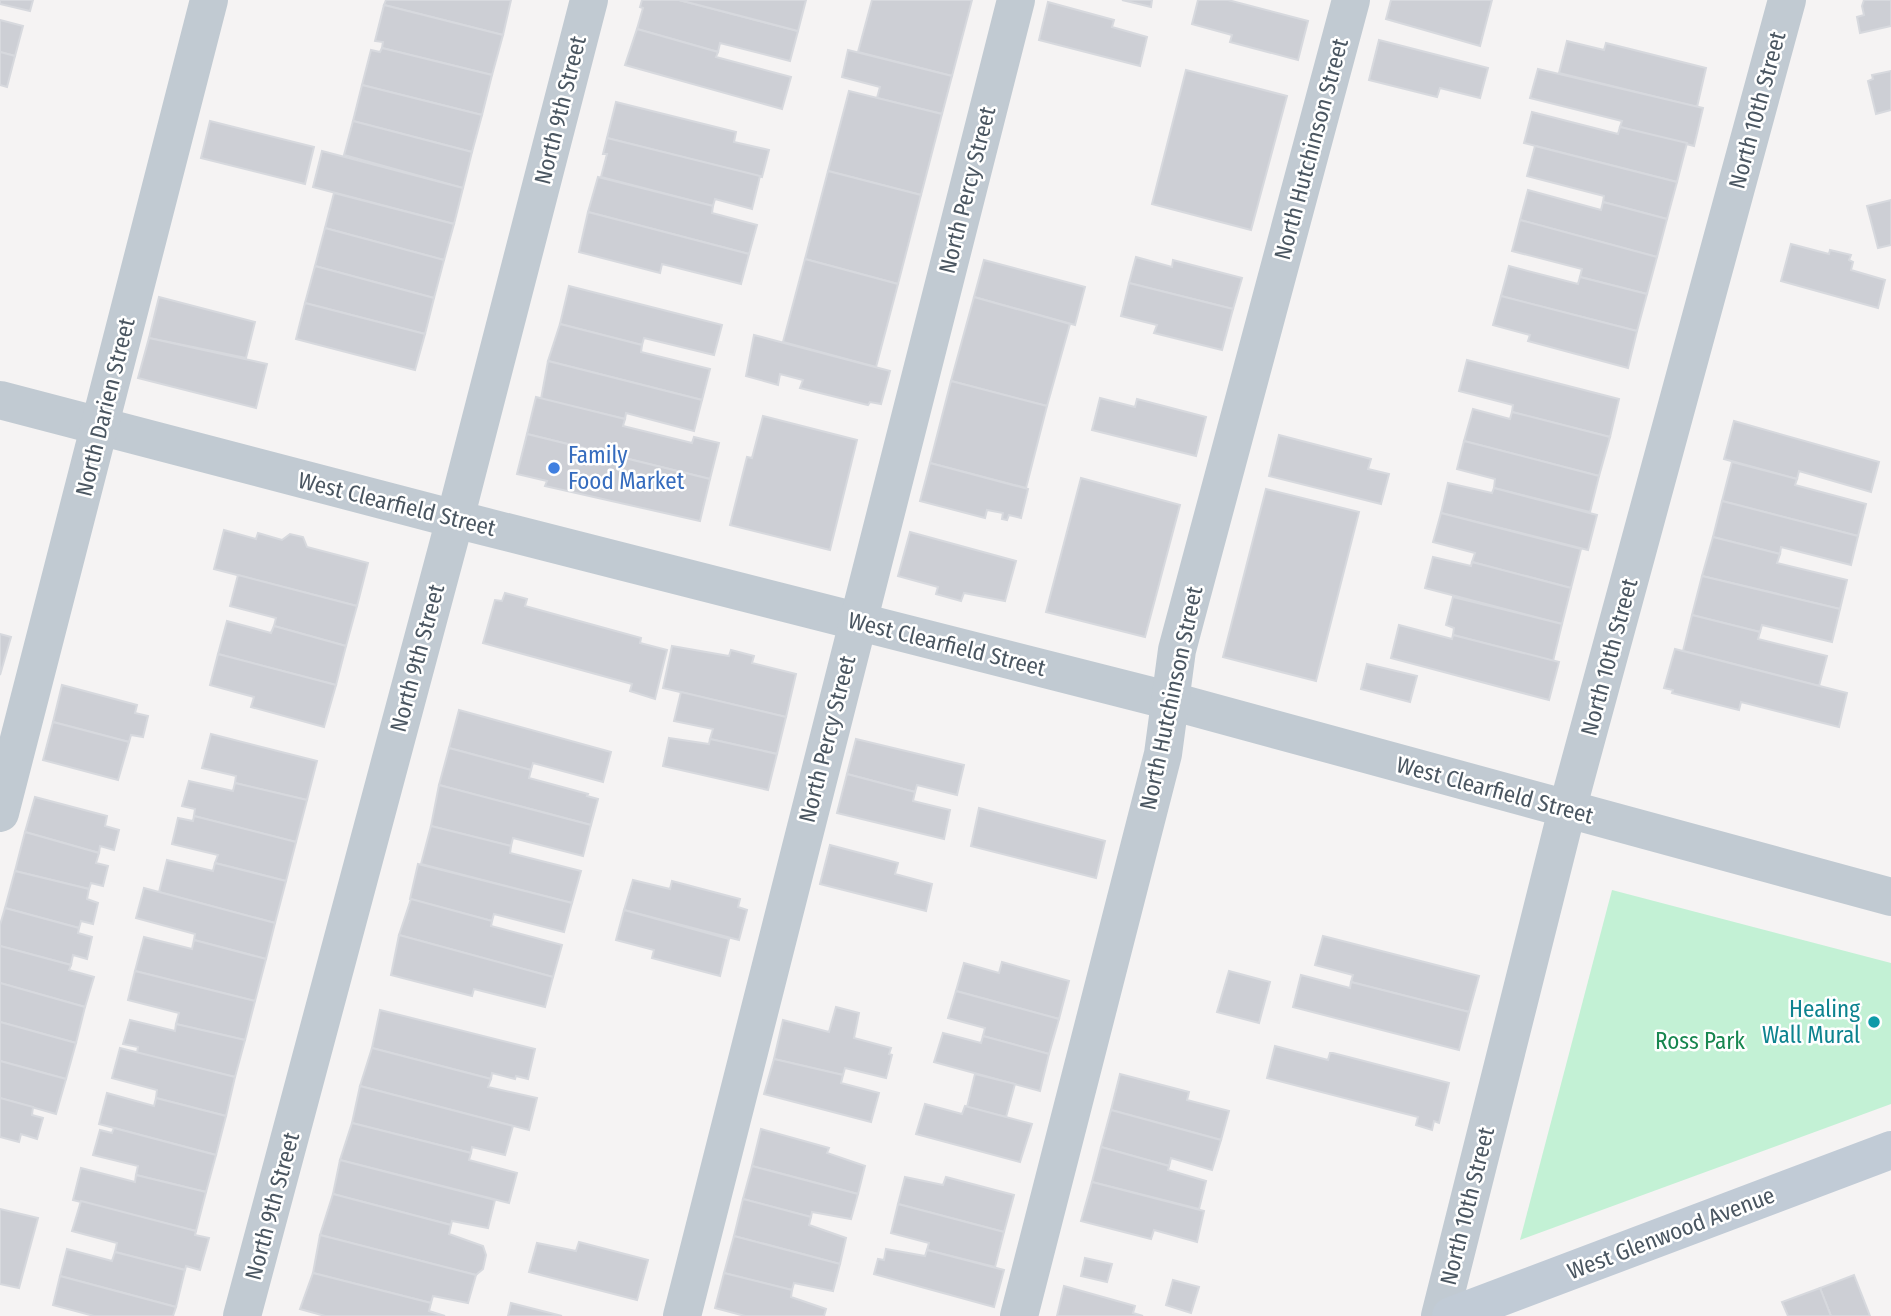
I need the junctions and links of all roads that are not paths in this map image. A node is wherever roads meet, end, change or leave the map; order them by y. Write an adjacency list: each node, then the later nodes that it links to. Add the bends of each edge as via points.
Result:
1 (209, 0): 7 (street, North Darien Street)
2 (589, 0): 8 (street, North 9th Street)
3 (1016, 0): 9 (street, North Percy Street)
4 (1351, 0): 10 (street, North Hutchinson Street, via 1177,650)
5 (1787, 0): 11 (street, North 10th Street)
6 (0, 400): 7 (street, West Clearfield Street)
7 (100, 427): 8 (street, West Clearfield Street); 12 (street, North Darien Street)
8 (454, 519): 9 (street, West Clearfield Street); 15 (street, North 9th Street)
9 (857, 622): 10 (street, West Clearfield Street); 16 (street, North Percy Street)
10 (1171, 701): 11 (street, West Clearfield Street); 17 (street, North Hutchinson Street, via 1160,768)
11 (1567, 810): 13 (street, West Clearfield Street); 18 (street, North 10th Street)
12 (0, 813)
13 (1891, 897)
14 (1891, 1150): 19 (main road, West Glenwood Avenue)
15 (242, 1316)
16 (682, 1316)
17 (1018, 1316)
18 (1440, 1316)
19 (1451, 1316)

